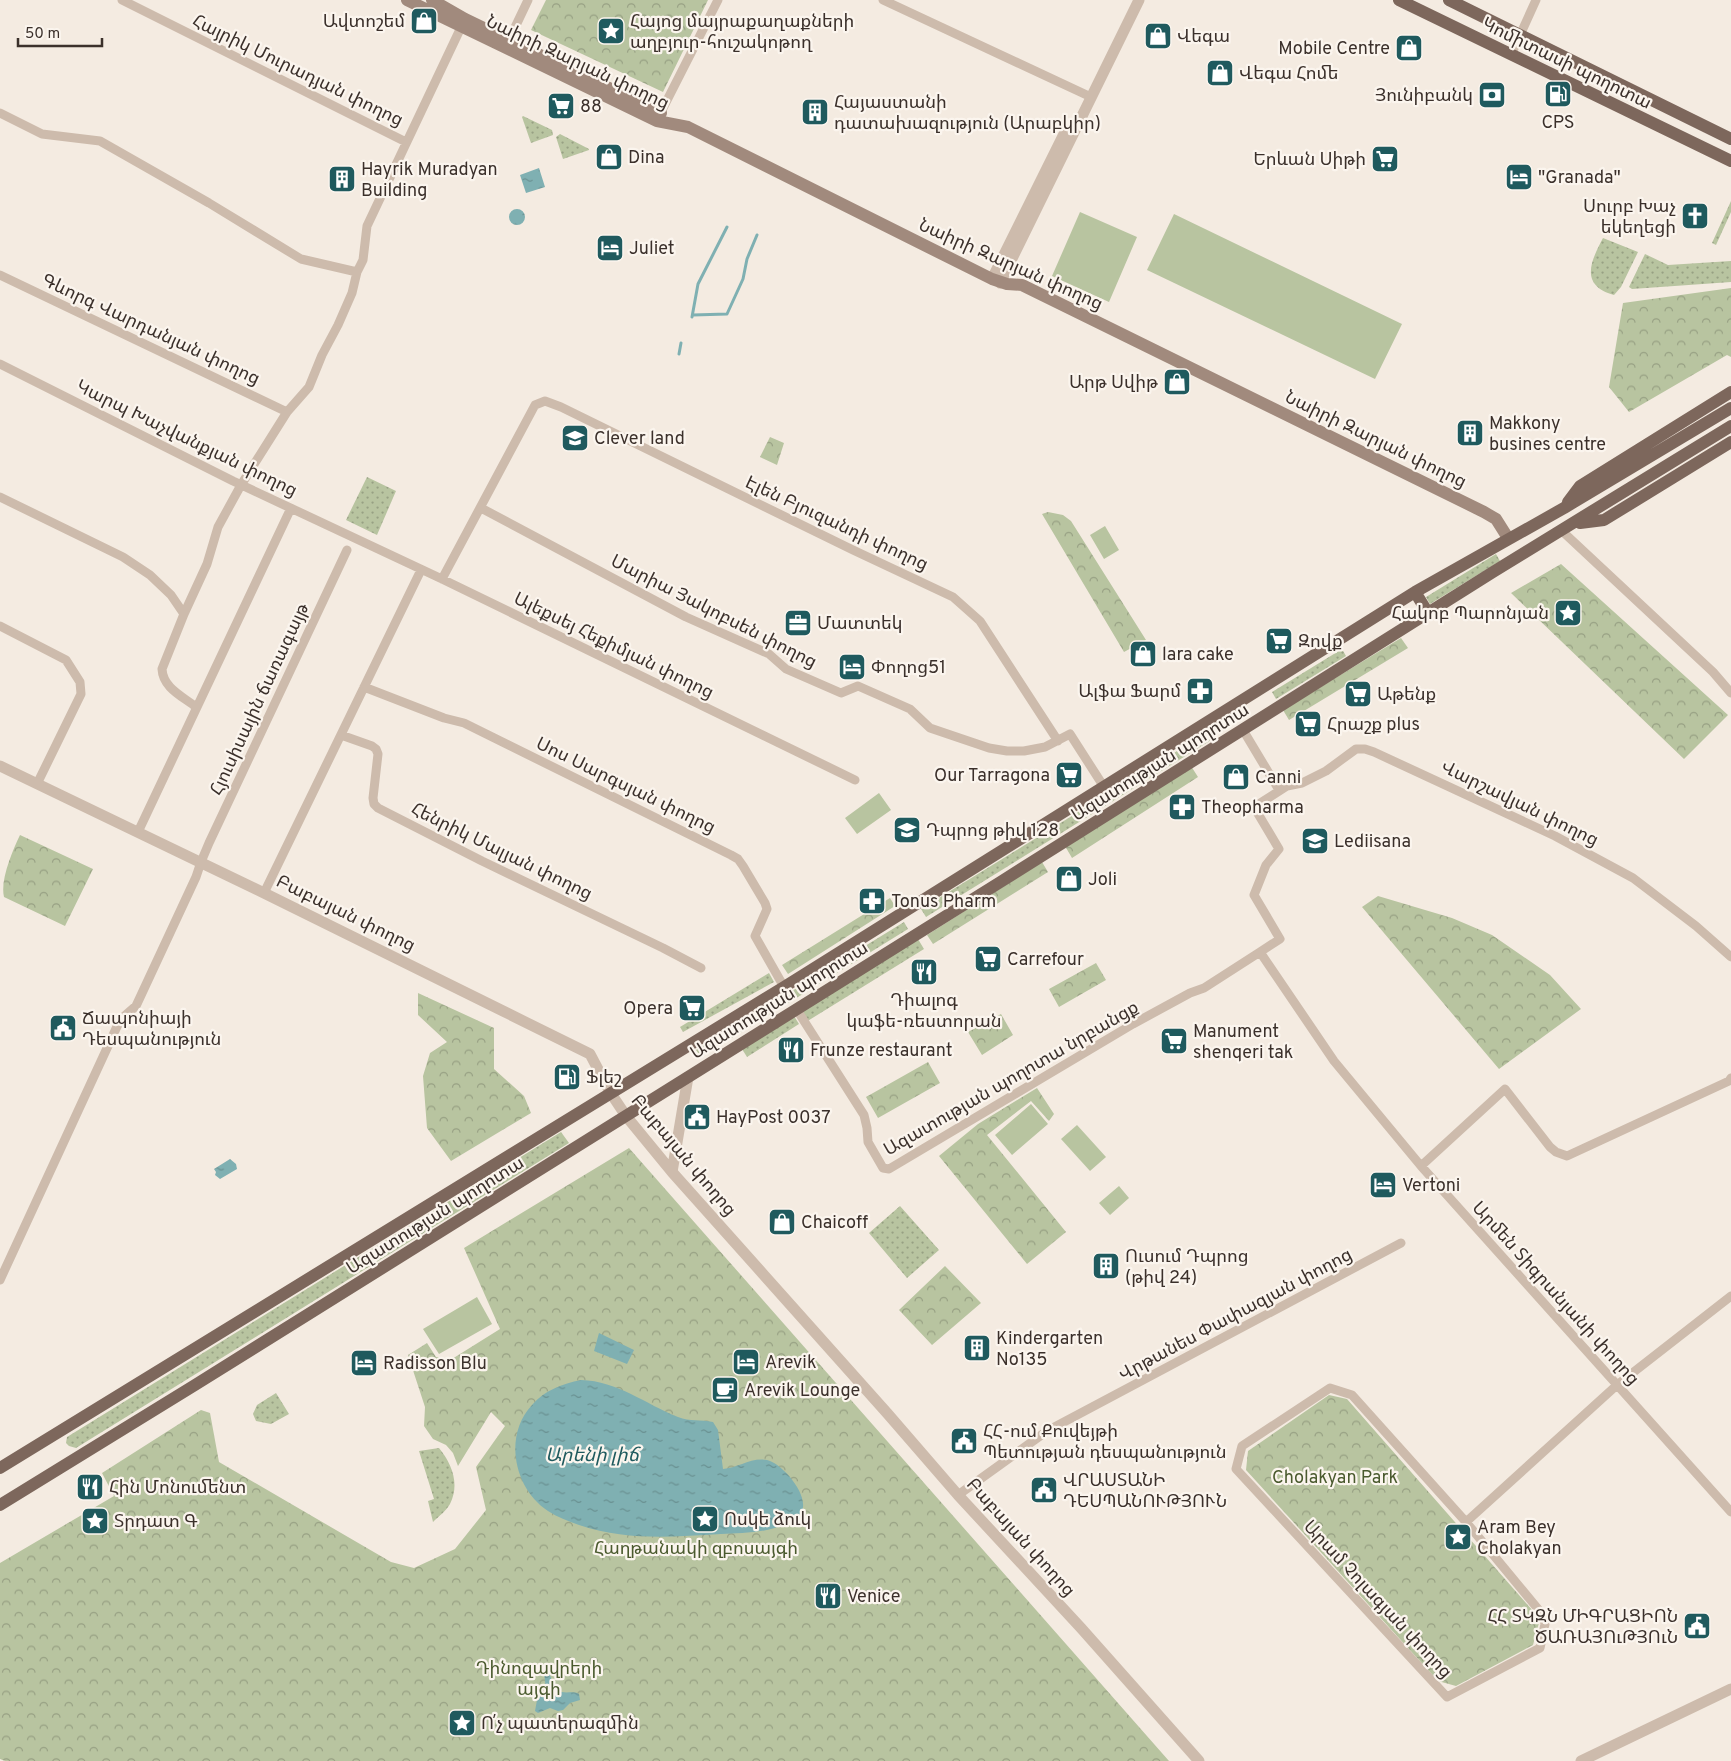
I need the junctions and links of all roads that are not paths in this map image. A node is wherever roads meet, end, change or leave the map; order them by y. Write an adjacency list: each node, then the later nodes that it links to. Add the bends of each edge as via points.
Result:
1 (122, 0): 20 (street, Հայրիկ Մուրադյան փողոց)
2 (408, 0): 12 (main road, Նաիրի Զարյան փողոց)
3 (432, 0): 12 (main road, Նաիրի Զարյան փողոց)
4 (528, 0): 14 (street)
5 (718, 0): 18 (street)
6 (883, 0): 16 (street)
7 (1130, 0): 16 (street)
8 (1139, 0): 16 (street)
9 (1399, 0): 15 (main road, Կոմիտասի պողոտա)
10 (1450, 0): 13 (main road, Կոմիտասի պողոտա)
11 (1536, 0): 13 (street)
12 (463, 23): 14 (main road, Նաիրի Զարյան փողոց); 18 (main road, Նաիրի Զարյան փողոց); 20 (street)
13 (1520, 34): 15 (street); 19 (main road, Կոմիտասի պողոտա)
14 (509, 40): 18 (main road, Նաիրի Զարյան փողոց)
15 (1511, 55): 21 (main road, Կոմիտասի պողոտա)
16 (1087, 96): 25 (street)
17 (0, 113): 23 (street, via 42,134 100,141 301,258)
18 (659, 117): 25 (main road, Նաիրի Զարյան փողոց, via 688,127)
19 (1731, 138)
20 (406, 142): 23 (street, via 367,226 363,260)
21 (1726, 159): 22 (main road, Կոմիտասի պողոտա)
22 (1731, 168)
23 (357, 272): 29 (street, via 352,293 309,387)
24 (0, 275): 29 (street, Գևորգ Վարդանյան փողոց)
25 (996, 281): 39 (main road, Նաիրի Զարյան փողոց, via 1022,285 1423,482 1496,519)
26 (0, 364): 32 (street, Կարպ Խաչվանքյան փողոց)
27 (1731, 392): 36 (main road, Ազատության պողոտա, via 1580,486)
28 (1731, 408): 36 (main road, Ազատության պողոտա)
29 (287, 412): 32 (street)
30 (1731, 426): 37 (main road, Ազատության պողոտա)
31 (1731, 442): 37 (main road, Ազատության պողոտա, via 1604,520)
32 (241, 485): 34 (street, Կարպ Խաչվանքյան փողոց); 46 (street, via 218,527 207,564)
33 (0, 497): 46 (street, via 123,557 150,575 171,595)
34 (291, 508): 40 (street, Կարպ Խաչվանքյան փողոց); 50 (street)
35 (481, 508): 43 (street); 53 (street, Մարիա Յակոբսեն փողոց, via 686,617 769,654 786,668 841,693 858,686 910,709 930,728 989,748 1024,751); 53 (street, Էլեն Բյուզանդի փողոց, via 536,405 545,402 561,407 953,596 980,621)
36 (1564, 508): 39 (main road, Ազատության պողոտա)
37 (1574, 523): 38 (main road, Ազատության պողոտա)
38 (1562, 531): 45 (main road, Ազատության պողոտա); 49 (street, via 1713,672)
39 (1508, 538): 44 (main road, Ազատության պողոտա)
40 (359, 540): 42 (street, Ալեքսեյ Հեքիմյան փողոց)
41 (348, 550): 60 (street, Հյուսիսային ճառագայթ)
42 (421, 570): 43 (street, Ալեքսեյ Հեքիմյան փողոց); 48 (street)
43 (442, 579): 55 (street, Ալեքսեյ Հեքիմյան փողոց)
44 (1415, 592): 45 (main road); 57 (main road, Ազատության պողոտա)
45 (1428, 613): 51 (main road, Ազատության պողոտա)
46 (184, 614): 50 (street, via 162,669 163,677 168,685)
47 (0, 626): 56 (street, via 66,660 80,682 81,694)
48 (364, 687): 52 (street); 65 (street, Սոս Սարգսյան փողոց, via 464,724 738,859 765,903 767,909 755,936)
49 (1731, 693)
50 (196, 706): 59 (street)
51 (1243, 730): 58 (street); 66 (main road, Ազատության պողոտա)
52 (341, 735): 61 (street); 64 (street, Հենրիկ Մալյան փողոց, via 376,749 373,798 378,808)
53 (1058, 741): 57 (street, Մարիա Յակոբսեն փողոց, via 1070,734)
54 (0, 766): 56 (street, Բաբայան փողոց)
55 (855, 780)
56 (37, 784): 59 (street, Բաբայան փողոց)
57 (1104, 787): 65 (main road, Ազատության պողոտա)
58 (1279, 790): 62 (street, via 1254,807 1279,849 1266,865 1254,895 1280,939); 63 (street, Վարշավյան փողոց, via 1326,771 1356,749 1374,752 1555,836 1634,878)
59 (138, 832): 60 (street, Բաբայան փողոց)
60 (201, 862): 61 (street, Բաբայան փողոց); 74 (street, Հյուսիսային ճառագայթ, via 136,1006 120,1020)
61 (264, 893): 69 (street, Բաբայան փողոց, via 590,1054)
62 (1260, 952): 66 (street, Ազատության պողոտա նրբանցք, via 1204,988 1133,1024 889,1169 883,1168 868,1142 864,1115); 71 (street, Արմեն Տիգրանյանի փողոց, via 1334,1061)
63 (1731, 957)
64 (701, 968)
65 (784, 987): 69 (main road, Ազատության պողոտա)
66 (797, 1010): 67 (main road, Ազատության պողոտա)
67 (688, 1077): 70 (main road, Ազատության պողոտա); 72 (street)
68 (1731, 1078): 71 (street, via 1567,1156 1550,1147 1505,1089)
69 (610, 1092): 70 (street, Բաբայան փողոց); 77 (main road, Ազատության պողոտա)
70 (626, 1116): 72 (street, Բաբայան փողոց); 81 (main road, Ազատության պողոտա)
71 (1420, 1166): 76 (street, Արմեն Տիգրանյանի փողոց)
72 (672, 1172): 80 (street, Բաբայան փողոց)
73 (1401, 1244): 80 (street, Վրթանես Փափազյան փողոց, via 1048,1431)
74 (0, 1280)
75 (1731, 1296): 76 (street)
76 (1617, 1385): 82 (street, Արմեն Տիգրանյանի փողոց); 83 (street)
77 (31, 1449): 78 (main road, Ազատության պողոտա); 79 (main road, via 24,1458)
78 (0, 1468)
79 (0, 1474)
80 (958, 1495): 85 (street, Բաբայան փողոց)
81 (0, 1505)
82 (1731, 1512)
83 (1466, 1522): 83 (street, Արամ Չոլագյան փողոց, via 1543,1614 1545,1624 1540,1648 1446,1697 1236,1469 1242,1446 1330,1388 1352,1395)
84 (1731, 1689): 86 (street)
85 (1199, 1761)
86 (1580, 1761)

